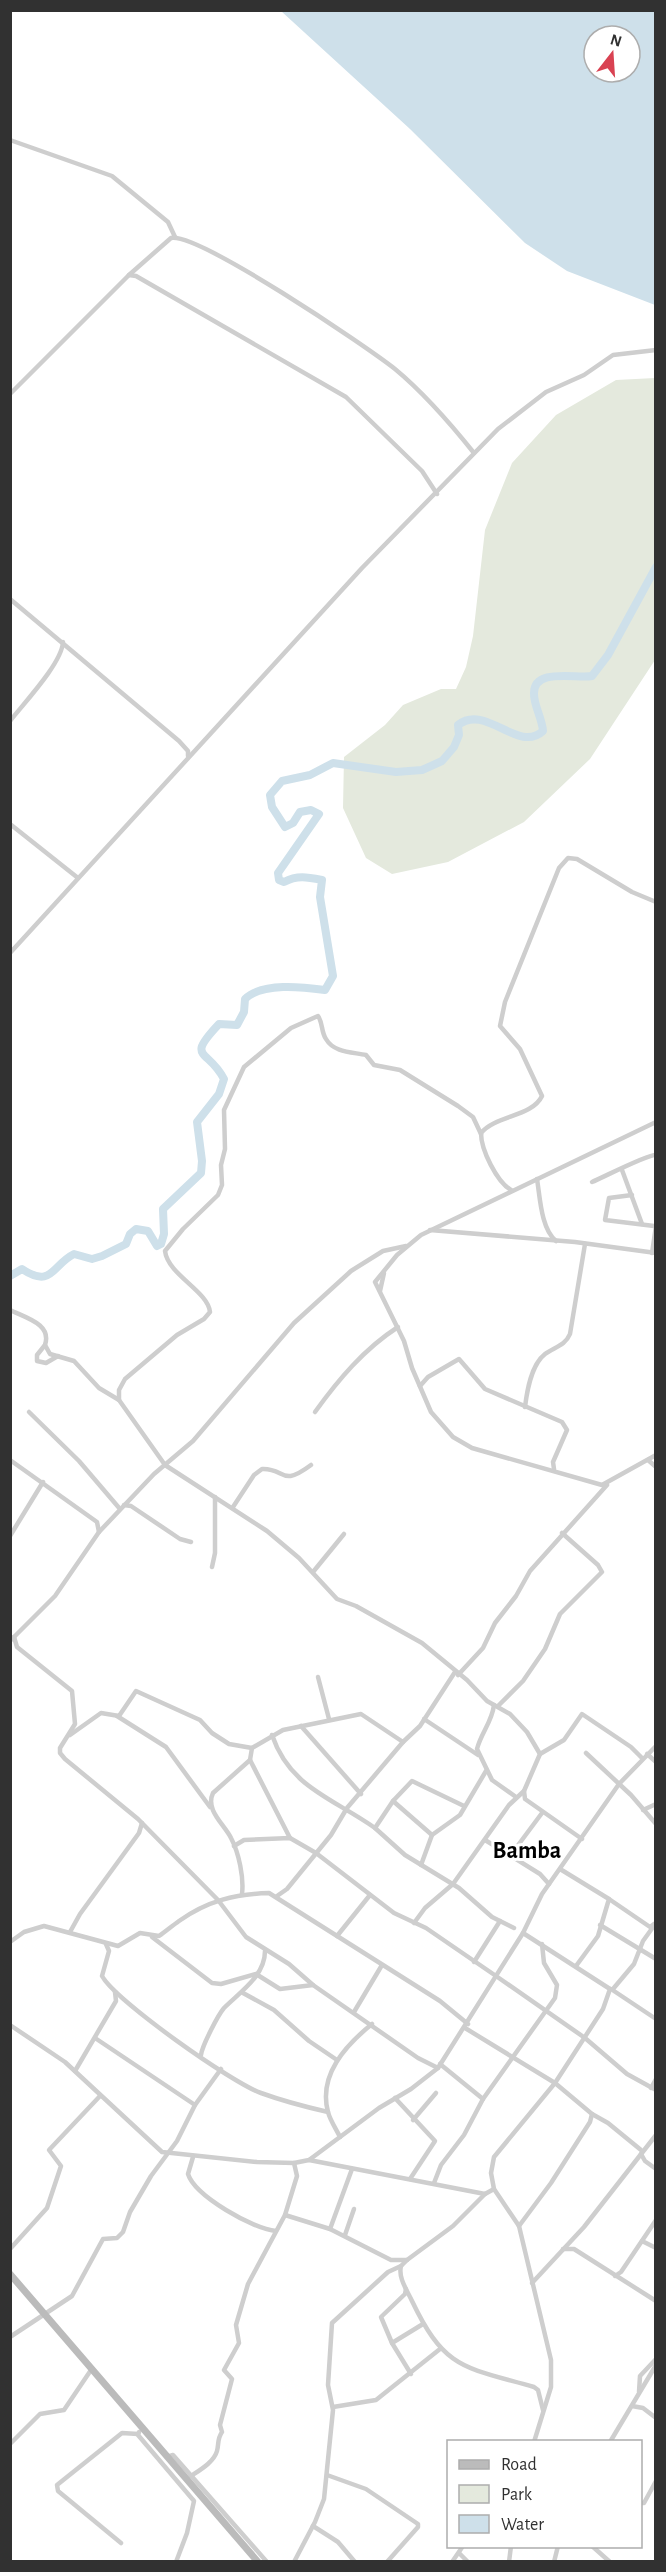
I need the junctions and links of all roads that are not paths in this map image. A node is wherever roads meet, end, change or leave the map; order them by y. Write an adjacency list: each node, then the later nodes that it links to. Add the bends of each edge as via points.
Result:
1 (10, 140): 2 (street, via 112,176 168,222)
2 (175, 237): 3 (street); 6 (street, via 243,270 373,353 436,409)
3 (129, 275): 5 (street); 7 (street, via 145,280 346,397 422,471)
4 (656, 350): 6 (street, via 613,355 584,375 546,392)
5 (10, 394)
6 (474, 453): 7 (street)
7 (437, 494): 11 (street, via 362,568)
8 (10, 599): 9 (street)
9 (63, 642): 10 (street, via 55,662); 11 (street, via 179,741)
10 (10, 721)
11 (189, 756): 13 (street)
12 (10, 824): 13 (street)
13 (78, 878): 15 (street)
14 (656, 902): 17 (street, via 577,859 563,862 504,1002 500,1021 502,1030 523,1054 542,1096 535,1104 491,1125)
15 (10, 953)
16 (656, 1122): 20 (street)
17 (481, 1134): 22 (street, via 484,1149); 38 (street, via 473,1117 400,1070 374,1065 366,1055 353,1055 330,1044 318,1016 291,1028 244,1067 224,1110 225,1149 218,1195 165,1251 210,1312 125,1379)
18 (656, 1155): 19 (street, via 647,1155)
19 (622, 1170): 21 (street); 25 (street)
20 (537, 1179): 23 (street); 29 (street, via 546,1224)
21 (592, 1182)
22 (505, 1186): 23 (street); 24 (street)
23 (511, 1190): 24 (street)
24 (502, 1194): 28 (street)
25 (632, 1195): 26 (street); 26 (street, via 609,1198 604,1218)
26 (642, 1224): 27 (street)
27 (655, 1226): 32 (street)
28 (430, 1230): 29 (street); 31 (street)
29 (559, 1242): 30 (street)
30 (585, 1244): 32 (street); 39 (street, via 570,1334 565,1343 546,1353 538,1363)
31 (406, 1246): 34 (street, via 384,1273 380,1291); 45 (street, via 383,1251 340,1280 284,1334 188,1447)
32 (654, 1253)
33 (10, 1310): 35 (street, via 46,1331)
34 (398, 1327): 37 (street); 41 (street, via 362,1356)
35 (45, 1345): 36 (street, via 50,1354); 36 (street, via 37,1361 46,1363)
36 (58, 1356): 38 (street, via 74,1361 99,1388)
37 (420, 1386): 39 (street, via 459,1359 485,1389); 48 (street, via 437,1421 464,1445)
38 (119, 1400): 45 (street)
39 (525, 1407): 48 (street, via 566,1426)
40 (29, 1412): 52 (street)
41 (315, 1412)
42 (656, 1455): 44 (street)
43 (10, 1460): 49 (street)
44 (648, 1460): 47 (street); 50 (street)
45 (165, 1465): 51 (street); 52 (street)
46 (311, 1466): 53 (street, via 285,1477 262,1469)
47 (656, 1467)
48 (554, 1469): 50 (street)
49 (43, 1482): 54 (street, via 97,1522); 57 (street)
50 (607, 1485): 55 (street)
51 (215, 1497): 53 (street); 59 (street)
52 (122, 1507): 54 (street); 58 (street, via 131,1506 180,1539)
53 (233, 1507): 60 (street)
54 (99, 1532): 61 (street, via 55,1596)
55 (562, 1533): 62 (street, via 530,1571 483,1648); 64 (street, via 602,1572 560,1614 523,1681)
56 (344, 1534): 60 (street)
57 (10, 1536)
58 (191, 1542)
59 (212, 1567)
60 (313, 1572): 62 (street, via 337,1599 422,1643)
61 (12, 1639): 70 (street, via 72,1690 75,1724)
62 (457, 1673): 64 (street); 67 (street)
63 (318, 1677): 66 (street)
64 (496, 1706): 75 (street, via 527,1732); 77 (street, via 479,1740)
65 (117, 1716): 70 (street, via 101,1713); 73 (street, via 138,1691 200,1720 223,1740); 89 (street, via 166,1747)
66 (329, 1719): 68 (street); 71 (street, via 361,1714)
67 (424, 1719): 71 (street); 77 (street)
68 (302, 1726): 69 (street); 84 (street)
69 (272, 1735): 73 (street); 90 (street, via 284,1764 310,1789)
70 (70, 1736): 93 (street, via 60,1754)
71 (403, 1742): 84 (street)
72 (656, 1746): 76 (street)
73 (252, 1748): 79 (street)
74 (586, 1753): 82 (street)
75 (540, 1754): 78 (street, via 564,1740 582,1714); 83 (street)
76 (647, 1754): 78 (street); 80 (street)
77 (480, 1756): 81 (street)
78 (642, 1758): 82 (street)
79 (250, 1760): 89 (street, via 213,1793); 97 (street)
80 (656, 1762)
81 (486, 1771): 85 (street); 88 (street)
82 (619, 1784): 91 (street); 98 (street)
83 (524, 1791): 85 (street); 92 (street, via 527,1802)
84 (361, 1794): 90 (street)
85 (516, 1797): 99 (street)
86 (393, 1801): 88 (street, via 412,1781); 95 (street); 96 (street)
87 (656, 1804): 91 (street)
88 (464, 1806): 96 (street, via 460,1815)
89 (211, 1808): 100 (street)
90 (347, 1808): 95 (street); 101 (street)
91 (643, 1810): 94 (street)
92 (542, 1813): 98 (street); 102 (street)
93 (142, 1823): 110 (street); 117 (street, via 139,1833)
94 (656, 1824)
95 (375, 1828): 103 (street)
96 (432, 1835): 103 (street)
97 (290, 1838): 100 (street, via 244,1840); 101 (street)
98 (582, 1839): 104 (street)
99 (485, 1840): 102 (street); 105 (street)
100 (234, 1846): 107 (street)
101 (316, 1853): 108 (street); 109 (street)
102 (510, 1856): 106 (street)
103 (421, 1865): 105 (street)
104 (560, 1869): 106 (street); 111 (street)
105 (453, 1884): 112 (street); 113 (street, via 424,1908)
106 (549, 1884): 118 (street)
107 (242, 1894): 109 (street); 110 (street)
108 (370, 1895): 113 (street); 120 (street)
109 (277, 1896): 120 (street)
110 (218, 1899): 119 (street, via 159,1936); 125 (street, via 238,1930)
111 (609, 1899): 114 (street, via 643,1924 650,1927); 115 (street)
112 (500, 1921): 116 (street); 127 (street)
113 (414, 1923): 127 (street)
114 (655, 1923): 124 (street)
115 (600, 1925): 124 (street); 129 (street, via 598,1936)
116 (514, 1928)
117 (70, 1932): 121 (street, via 44,1926 24,1932); 122 (street)
118 (523, 1933): 123 (street); 131 (street)
119 (151, 1936): 122 (street, via 140,1932 118,1946); 130 (street, via 212,1983)
120 (337, 1936): 128 (street)
121 (10, 1942)
122 (106, 1944): 134 (street, via 109,1951 102,1976)
123 (542, 1944): 129 (street); 136 (street, via 544,1963 557,1985)
124 (641, 1949): 126 (street); 133 (street, via 634,1964)
125 (265, 1951): 130 (street); 132 (street, via 289,1964)
126 (656, 1959)
127 (474, 1962): 131 (street)
128 (382, 1965): 137 (street); 141 (street, via 445,2005)
129 (576, 1966): 133 (street)
130 (256, 1974): 132 (street, via 280,1989); 135 (street)
131 (496, 1976): 136 (street); 141 (street)
132 (313, 1985): 137 (street)
133 (612, 1989): 138 (street); 143 (street)
134 (115, 1992): 142 (street, via 116,2001); 144 (street)
135 (243, 1993): 144 (street, via 223,2010); 146 (street, via 274,2010)
136 (543, 2011): 143 (street); 145 (street)
137 (354, 2012): 139 (street)
138 (656, 2019)
139 (372, 2024): 146 (street); 147 (street, via 418,2058)
140 (10, 2025): 149 (street)
141 (466, 2026): 145 (street); 147 (street)
142 (95, 2038): 149 (street); 157 (street)
143 (585, 2038): 151 (street); 152 (street, via 627,2074)
144 (201, 2055): 148 (street)
145 (513, 2056): 151 (street); 156 (street)
146 (337, 2060): 158 (street, via 326,2095)
147 (439, 2066): 155 (street); 156 (street)
148 (220, 2069): 157 (street); 158 (street, via 259,2093)
149 (75, 2071): 154 (street)
150 (656, 2079): 152 (street)
151 (555, 2083): 159 (street); 172 (street, via 494,2157)
152 (653, 2089)
153 (436, 2093): 160 (street)
154 (99, 2096): 164 (street, via 152,2146); 183 (street, via 49,2150 61,2166 50,2202)
155 (395, 2098): 160 (street); 162 (street)
156 (483, 2099): 171 (street, via 464,2135 441,2165)
157 (195, 2105): 164 (street)
158 (328, 2112): 162 (street)
159 (592, 2114): 163 (street); 177 (street, via 551,2184)
160 (413, 2120): 170 (street, via 435,2142)
161 (656, 2135): 163 (street)
162 (340, 2137): 166 (street)
163 (641, 2152): 169 (street, via 645,2162); 184 (street, via 584,2227)
164 (167, 2154): 165 (street); 195 (street, via 133,2206 123,2232 117,2238 104,2239 72,2296)
165 (193, 2157): 167 (street); 179 (street, via 188,2174 202,2191 243,2220)
166 (309, 2160): 167 (street); 168 (street)
167 (294, 2163): 175 (street, via 297,2176)
168 (352, 2169): 170 (street); 178 (street)
169 (656, 2169)
170 (410, 2179): 171 (street)
171 (434, 2183): 173 (street)
172 (494, 2189): 173 (street); 177 (street)
173 (485, 2194): 186 (street, via 453,2226)
174 (354, 2209): 180 (street)
175 (285, 2215): 178 (street); 179 (street)
176 (656, 2220): 181 (street)
177 (519, 2226): 192 (street)
178 (330, 2229): 180 (street)
179 (276, 2231): 215 (street, via 248,2284 236,2325 239,2343 224,2370 232,2379 217,2453)
180 (345, 2235): 185 (street)
181 (642, 2241): 182 (street); 188 (street)
182 (656, 2248)
183 (10, 2249)
184 (562, 2249): 190 (street, via 574,2249); 192 (street)
185 (391, 2260): 186 (street); 187 (street)
186 (407, 2260): 187 (street)
187 (398, 2267): 193 (street); 206 (street, via 332,2323 328,2385)
188 (621, 2272): 190 (street); 191 (street)
189 (10, 2274): 195 (main road)
190 (615, 2276): 191 (street)
191 (621, 2279): 194 (street)
192 (532, 2283): 207 (street, via 551,2360 551,2387)
193 (406, 2289): 196 (street); 198 (street, via 381,2314)
194 (656, 2301)
195 (45, 2313): 197 (street); 202 (main road)
196 (423, 2324): 198 (street); 199 (street)
197 (10, 2337)
198 (392, 2343): 203 (street)
199 (440, 2349): 203 (street); 207 (street, via 460,2365 534,2387)
200 (656, 2359): 204 (street, via 640,2376)
201 (656, 2365): 204 (street)
202 (91, 2370): 209 (main road); 212 (street, via 64,2410 40,2414)
203 (411, 2374): 206 (street, via 376,2400)
204 (639, 2394): 205 (street)
205 (633, 2406): 208 (street); 211 (street)
206 (333, 2407): 214 (street)
207 (543, 2413): 210 (street)
208 (656, 2418)
209 (140, 2431): 213 (main road); 219 (street, via 122,2433 67,2474 57,2488); 223 (street, via 194,2502)
210 (535, 2440)
211 (611, 2440)
212 (10, 2444)
213 (166, 2457): 215 (street, via 173,2455); 224 (main road)
214 (327, 2475): 218 (street, via 324,2499); 228 (street, via 371,2492 418,2524)
215 (191, 2476): 225 (street)
216 (656, 2481): 217 (street)
217 (642, 2504)
218 (313, 2526): 226 (street); 227 (street, via 338,2542)
219 (121, 2543)
220 (462, 2548): 222 (street)
221 (595, 2548): 231 (street)
222 (459, 2553): 229 (street); 230 (street)
223 (176, 2562)
224 (258, 2562)
225 (267, 2562)
226 (294, 2562)
227 (354, 2562)
228 (387, 2562)
229 (452, 2562)
230 (468, 2562)
231 (610, 2562)

